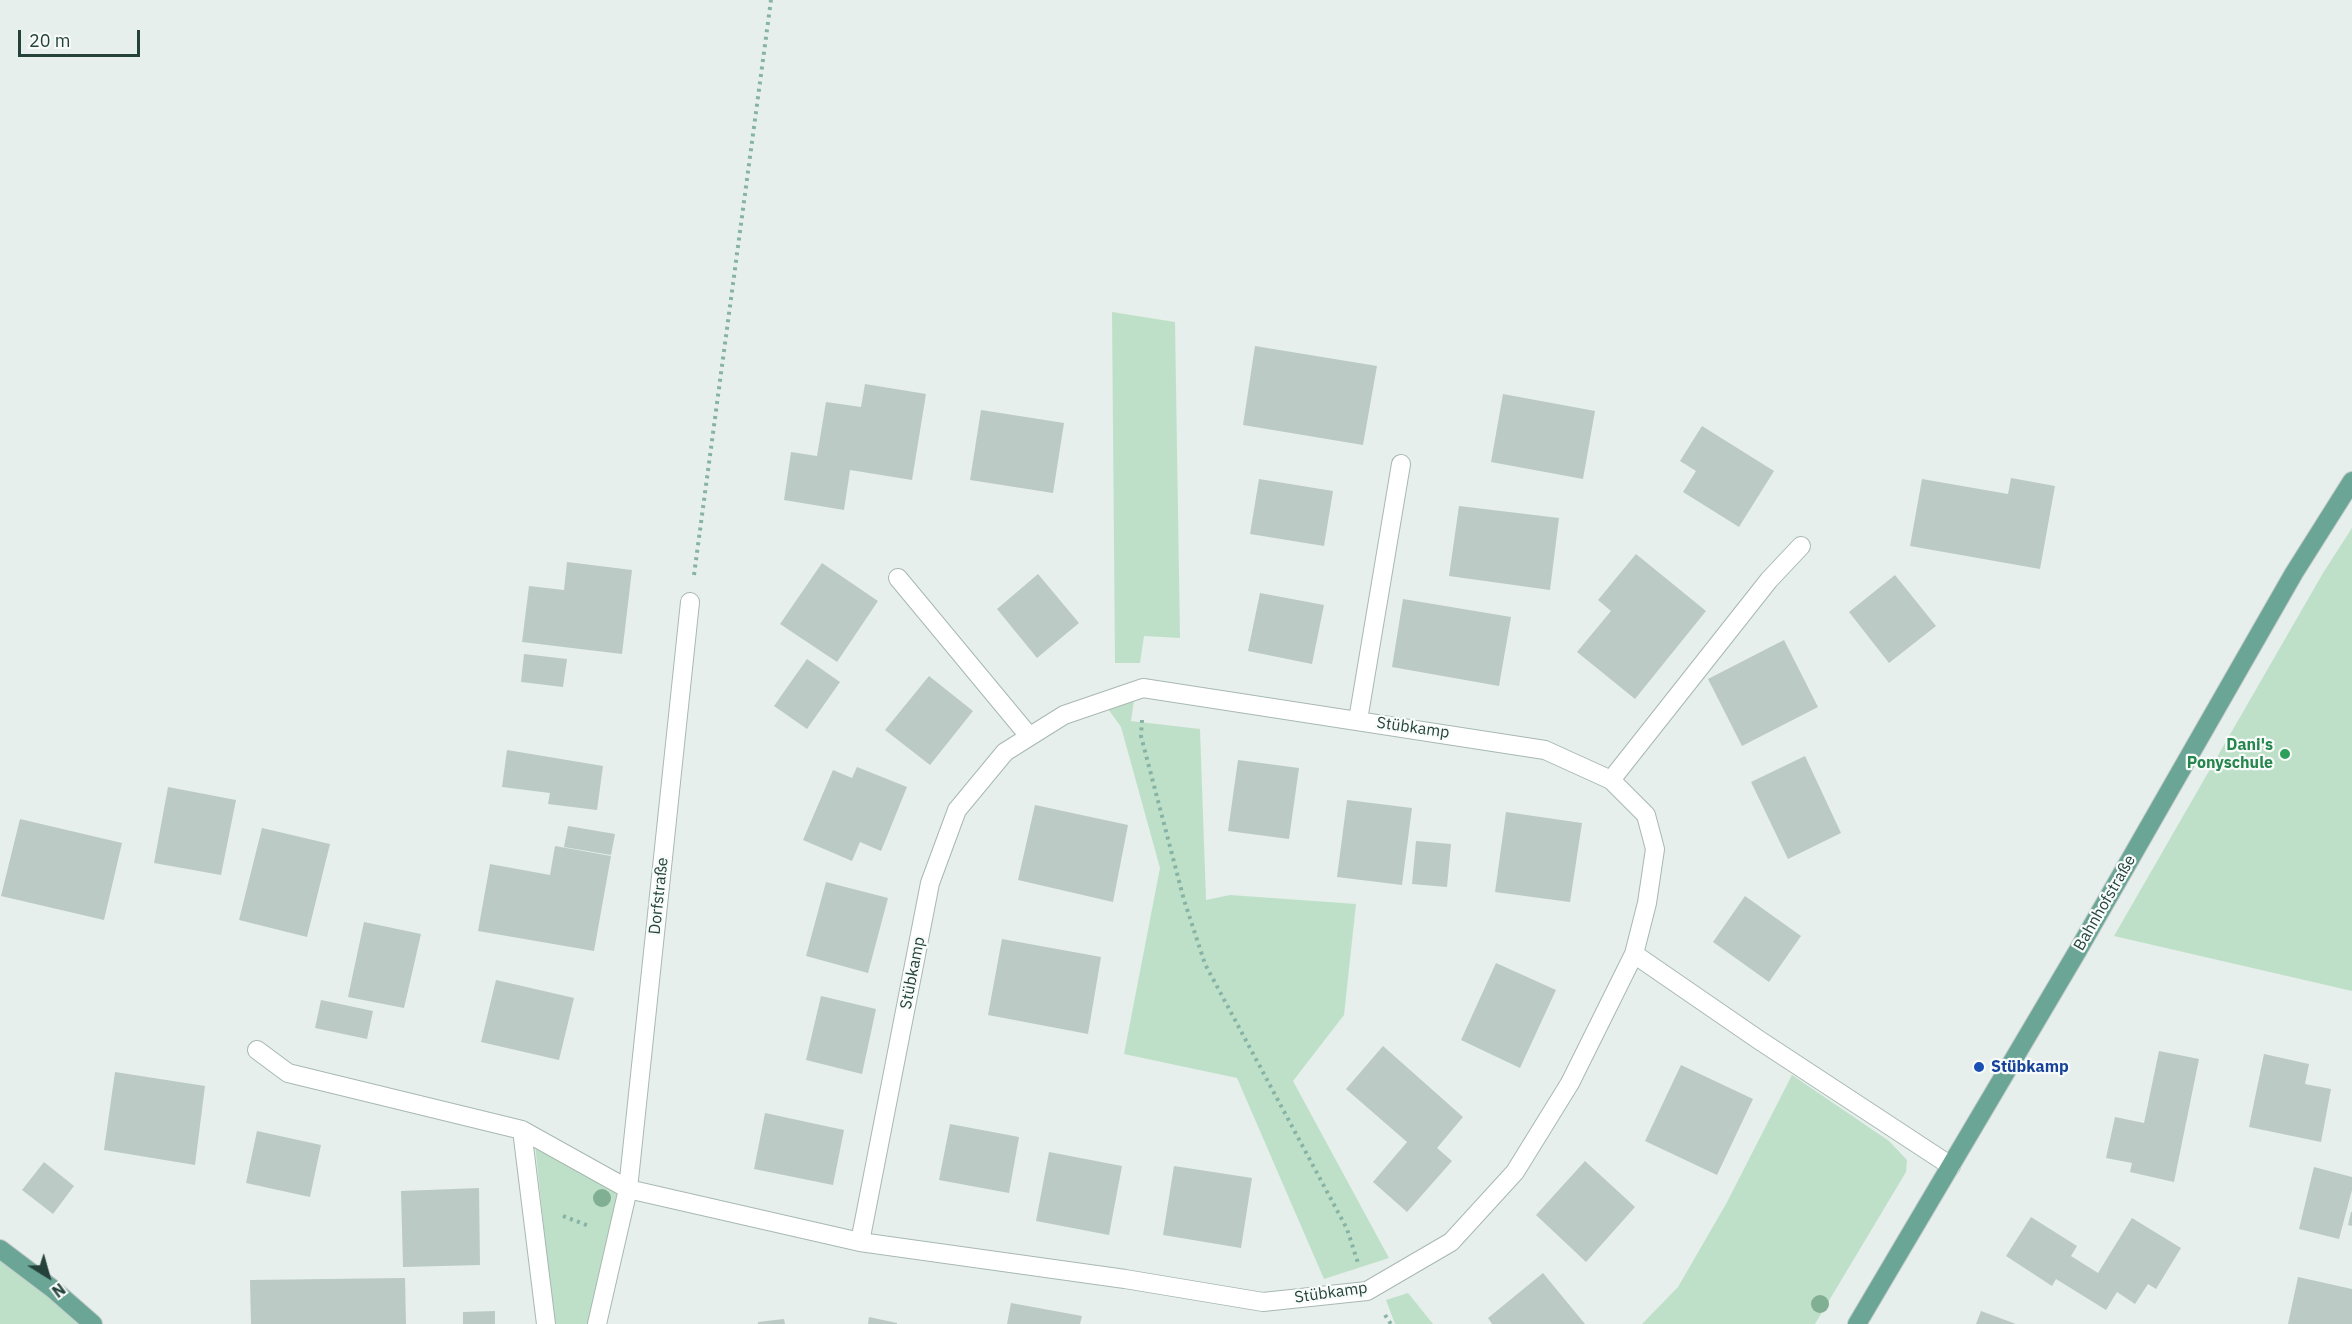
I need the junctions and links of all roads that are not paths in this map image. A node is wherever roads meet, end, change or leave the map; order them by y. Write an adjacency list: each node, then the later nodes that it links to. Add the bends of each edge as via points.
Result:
1 (1401, 464): 6 (street)
2 (2352, 481): 12 (main road, Bahnhofstraße, via 2294,573)
3 (1801, 546): 8 (street, via 1769,580)
4 (898, 578): 7 (street)
5 (690, 602): 13 (street, Dorfstraße)
6 (1358, 720): 7 (street, Stübkamp, via 1143,688 1064,715); 8 (street, Stübkamp, via 1545,750)
7 (1029, 736): 14 (street, Stübkamp, via 1005,752 957,810 930,883)
8 (1611, 780): 9 (street, Stübkamp, via 1646,815 1655,849)
9 (1634, 954): 12 (street); 14 (street, Stübkamp, via 1570,1083 1515,1172 1451,1242 1367,1291 1263,1302)
10 (257, 1050): 11 (street, via 288,1073)
11 (522, 1130): 13 (street); 17 (street)
12 (1951, 1166): 19 (main road, Bahnhofstraße)
13 (628, 1189): 14 (street, Stübkamp); 18 (street, Dorfstraße)
14 (860, 1242)
15 (0, 1249): 16 (main road)
16 (93, 1324)
17 (546, 1324)
18 (597, 1324)
19 (1857, 1324)

